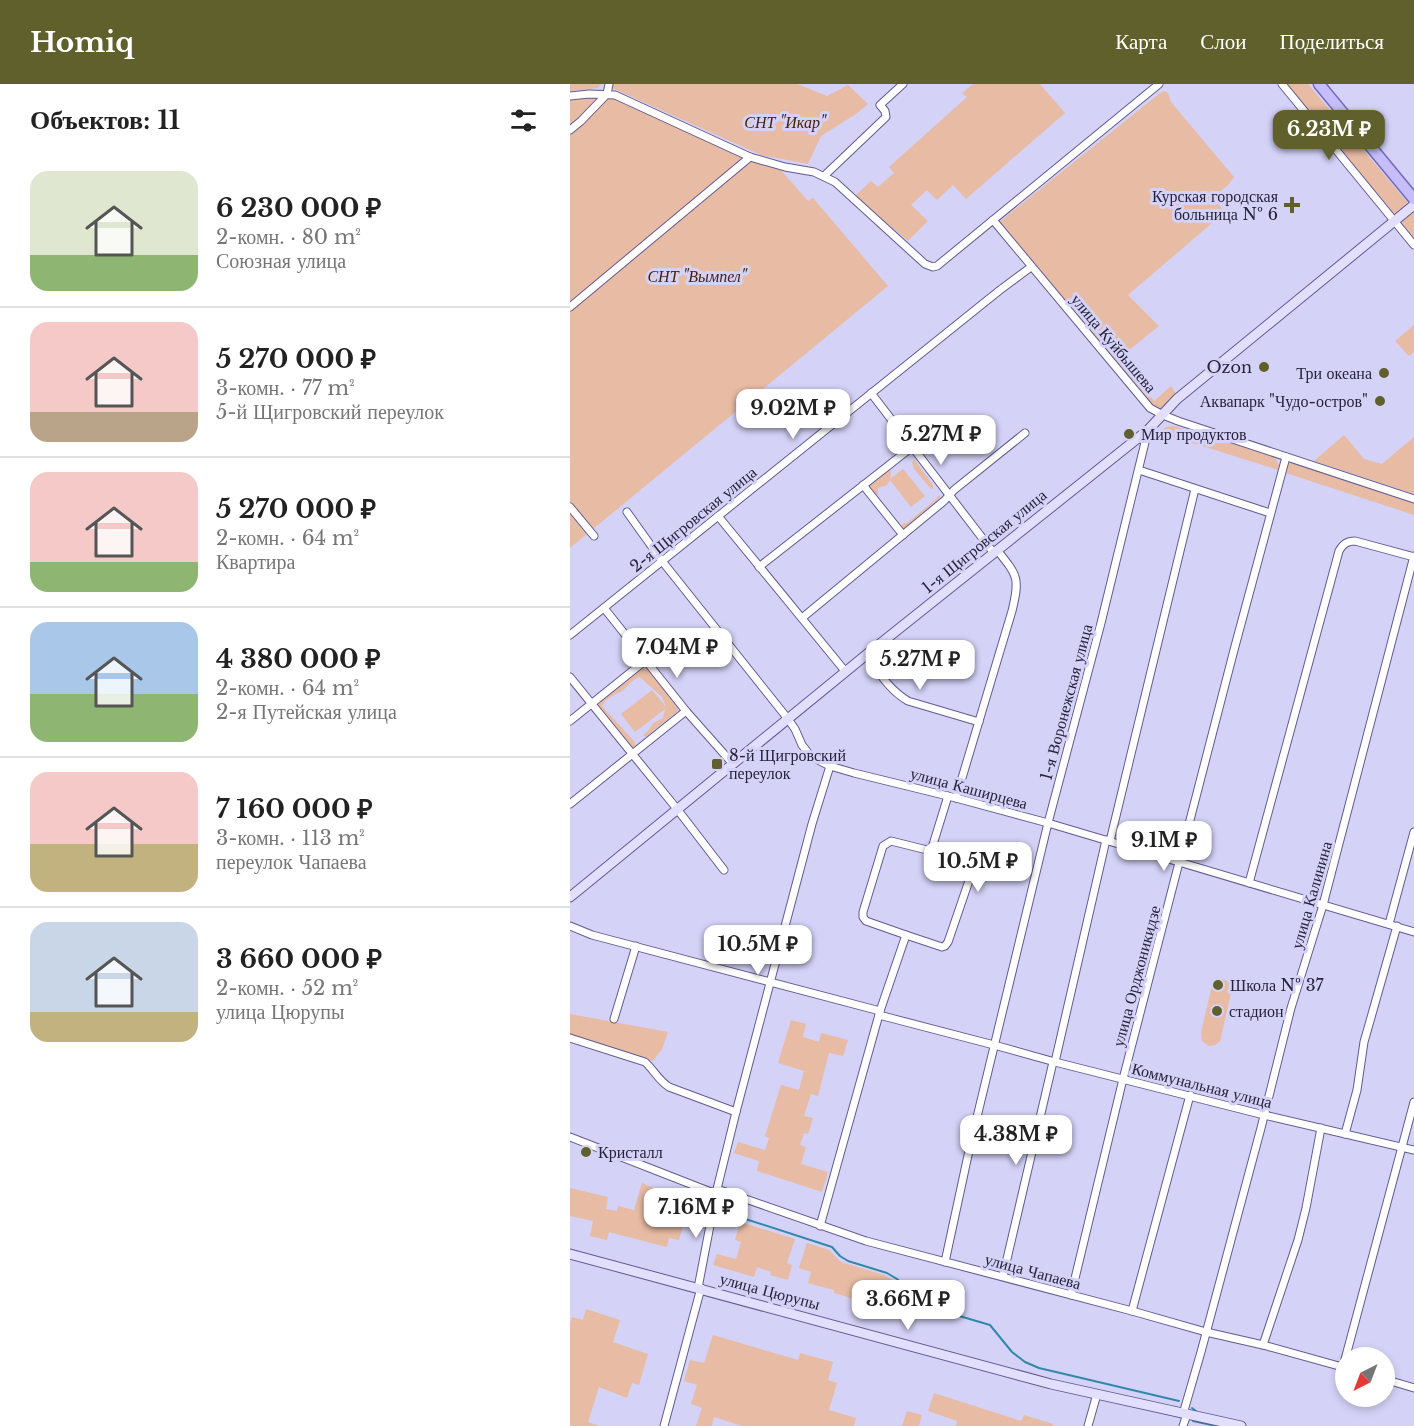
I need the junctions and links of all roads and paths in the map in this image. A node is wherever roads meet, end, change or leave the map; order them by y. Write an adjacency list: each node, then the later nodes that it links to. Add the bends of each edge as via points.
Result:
1 (609, 84): 6 (street)
2 (903, 84): 10 (street, via 880,105 886,117)
3 (1159, 84): 13 (street)
4 (1282, 84): 14 (street)
5 (1319, 84): 11 (main road)
6 (607, 94): 7 (street); 8 (street); 9 (street)
7 (570, 96)
8 (570, 130)
9 (750, 157): 10 (street); 17 (street)
10 (824, 176): 13 (street, via 933,267)
11 (1414, 199)
12 (1414, 205): 14 (street, 1-я Щигровская улица)
13 (993, 220): 16 (street, улица Куйбышева)
14 (1395, 222): 15 (street); 19 (street, 1-я Щигровская улица)
15 (1414, 245)
16 (1031, 267): 18 (street, 2-я Щигровская улица); 19 (street, улица Куйбышева, via 1150,408)
17 (570, 307)
18 (871, 393): 22 (street); 32 (street, 2-я Щигровская улица)
19 (1163, 415): 20 (street, 1-я Щигровская улица); 23 (street, улица Куйбышева)
20 (1148, 430): 24 (street, 1-я Воронежская улица); 35 (street, 1-я Щигровская улица)
21 (1026, 434): 27 (street)
22 (912, 447): 25 (street); 27 (street)
23 (1286, 457): 28 (street, улица Куйбышева); 31 (street, улица Орджоникидзе)
24 (1139, 470): 26 (street); 58 (street, 1-я Воронежская улица)
25 (863, 485): 33 (street); 38 (street)
26 (1195, 489): 31 (street); 60 (street)
27 (949, 496): 33 (street); 35 (street)
28 (1414, 499)
29 (570, 507): 34 (street)
30 (627, 512): 37 (street, улица Каширцева)
31 (1270, 513): 62 (street, улица Орджоникидзе)
32 (718, 516): 37 (street, 2-я Щигровская улица); 38 (street)
33 (903, 535): 40 (street)
34 (594, 536)
35 (995, 551): 42 (street, 1-я Щигровская улица); 50 (street, via 1017,579 1017,590)
36 (1414, 557): 64 (street, via 1355,541 1341,547); 66 (street, улица Калинина)
37 (662, 561): 39 (street, 2-я Щигровская улица); 48 (street, улица Каширцева)
38 (759, 567): 40 (street)
39 (604, 608): 41 (street, 2-я Щигровская улица); 43 (street)
40 (801, 618): 44 (street)
41 (570, 635)
42 (866, 655): 44 (street, 1-я Щигровская улица); 50 (street, via 899,696)
43 (646, 660): 46 (street); 47 (street)
44 (845, 671): 48 (street, 1-я Щигровская улица)
45 (570, 677): 46 (street)
46 (591, 704): 49 (street); 51 (street)
47 (686, 711): 51 (street); 52 (street)
48 (788, 718): 52 (street, 1-я Щигровская улица); 53 (street, улица Каширцева, via 809,754)
49 (570, 721)
50 (979, 722): 55 (street)
51 (632, 755): 56 (street); 57 (street)
52 (733, 764): 57 (street, 1-я Щигровская улица)
53 (830, 766): 54 (street, улица Каширцева); 72 (street)
54 (948, 796): 55 (street, улица Каширцева); 61 (street)
55 (956, 798): 58 (street, улица Каширцева)
56 (570, 804)
57 (677, 809): 63 (street); 65 (street, 1-я Щигровская улица)
58 (1048, 823): 60 (street, улица Каширцева); 76 (street, 1-я Воронежская улица)
59 (1414, 832): 67 (street)
60 (1108, 841): 62 (street, улица Каширцева); 77 (street)
61 (931, 851): 70 (street, via 968,861 973,869 945,945); 70 (street, via 891,841 883,846 863,912 866,921)
62 (1179, 862): 64 (street, улица Каширцева); 78 (street, улица Орджоникидзе)
63 (724, 870)
64 (1249, 882): 66 (street, улица Каширцева)
65 (570, 897)
66 (1323, 904): 67 (street, улица Каширцева); 82 (street, улица Калинина)
67 (1393, 925): 69 (street, улица Каширцева); 84 (street)
68 (570, 926): 71 (street, Коммунальная улица)
69 (1414, 932)
70 (906, 935): 73 (street)
71 (636, 946): 72 (street, Коммунальная улица); 74 (street)
72 (769, 982): 73 (street, Коммунальная улица); 81 (street)
73 (880, 1013): 76 (street, Коммунальная улица); 89 (street)
74 (614, 1019)
75 (570, 1038): 81 (street, via 645,1062 669,1087)
76 (994, 1045): 77 (street, Коммунальная улица); 91 (street, 1-я Воронежская улица)
77 (1054, 1062): 78 (street, Коммунальная улица); 92 (street)
78 (1123, 1079): 79 (street, Коммунальная улица); 94 (street, улица Орджоникидзе)
79 (1190, 1095): 82 (street, Коммунальная улица); 95 (street)
80 (1414, 1102): 86 (street)
81 (736, 1112): 88 (street)
82 (1264, 1115): 83 (street, Коммунальная улица); 96 (street, улица Калинина)
83 (1321, 1128): 84 (street, Коммунальная улица); 97 (street, via 1298,1240)
84 (1345, 1134): 86 (street, Коммунальная улица)
85 (570, 1137): 88 (street, улица Чапаева)
86 (1402, 1148): 87 (street, Коммунальная улица); 98 (street)
87 (1414, 1150)
88 (717, 1191): 89 (street, улица Чапаева); 93 (street)
89 (820, 1226): 91 (street, улица Чапаева)
90 (570, 1254): 93 (street, улица Цюрупы)
91 (945, 1262): 92 (street, улица Чапаева)
92 (1003, 1276): 94 (street, улица Чапаева)
93 (700, 1288): 102 (street, улица Цюрупы); 104 (street)
94 (1071, 1295): 95 (street, улица Чапаева)
95 (1132, 1311): 96 (street, улица Чапаева)
96 (1206, 1332): 97 (street, улица Чапаева); 103 (street, улица Калинина)
97 (1263, 1344): 99 (street, улица Чапаева)
98 (1350, 1347)
99 (1335, 1365)
100 (1395, 1382): 101 (street)
101 (1414, 1387)
102 (1097, 1394): 103 (street, улица Цюрупы); 105 (street)
103 (1185, 1414): 106 (street, улица Калинина); 107 (street, улица Цюрупы)
104 (664, 1426)
105 (1088, 1426)
106 (1184, 1426)
107 (1241, 1426)

